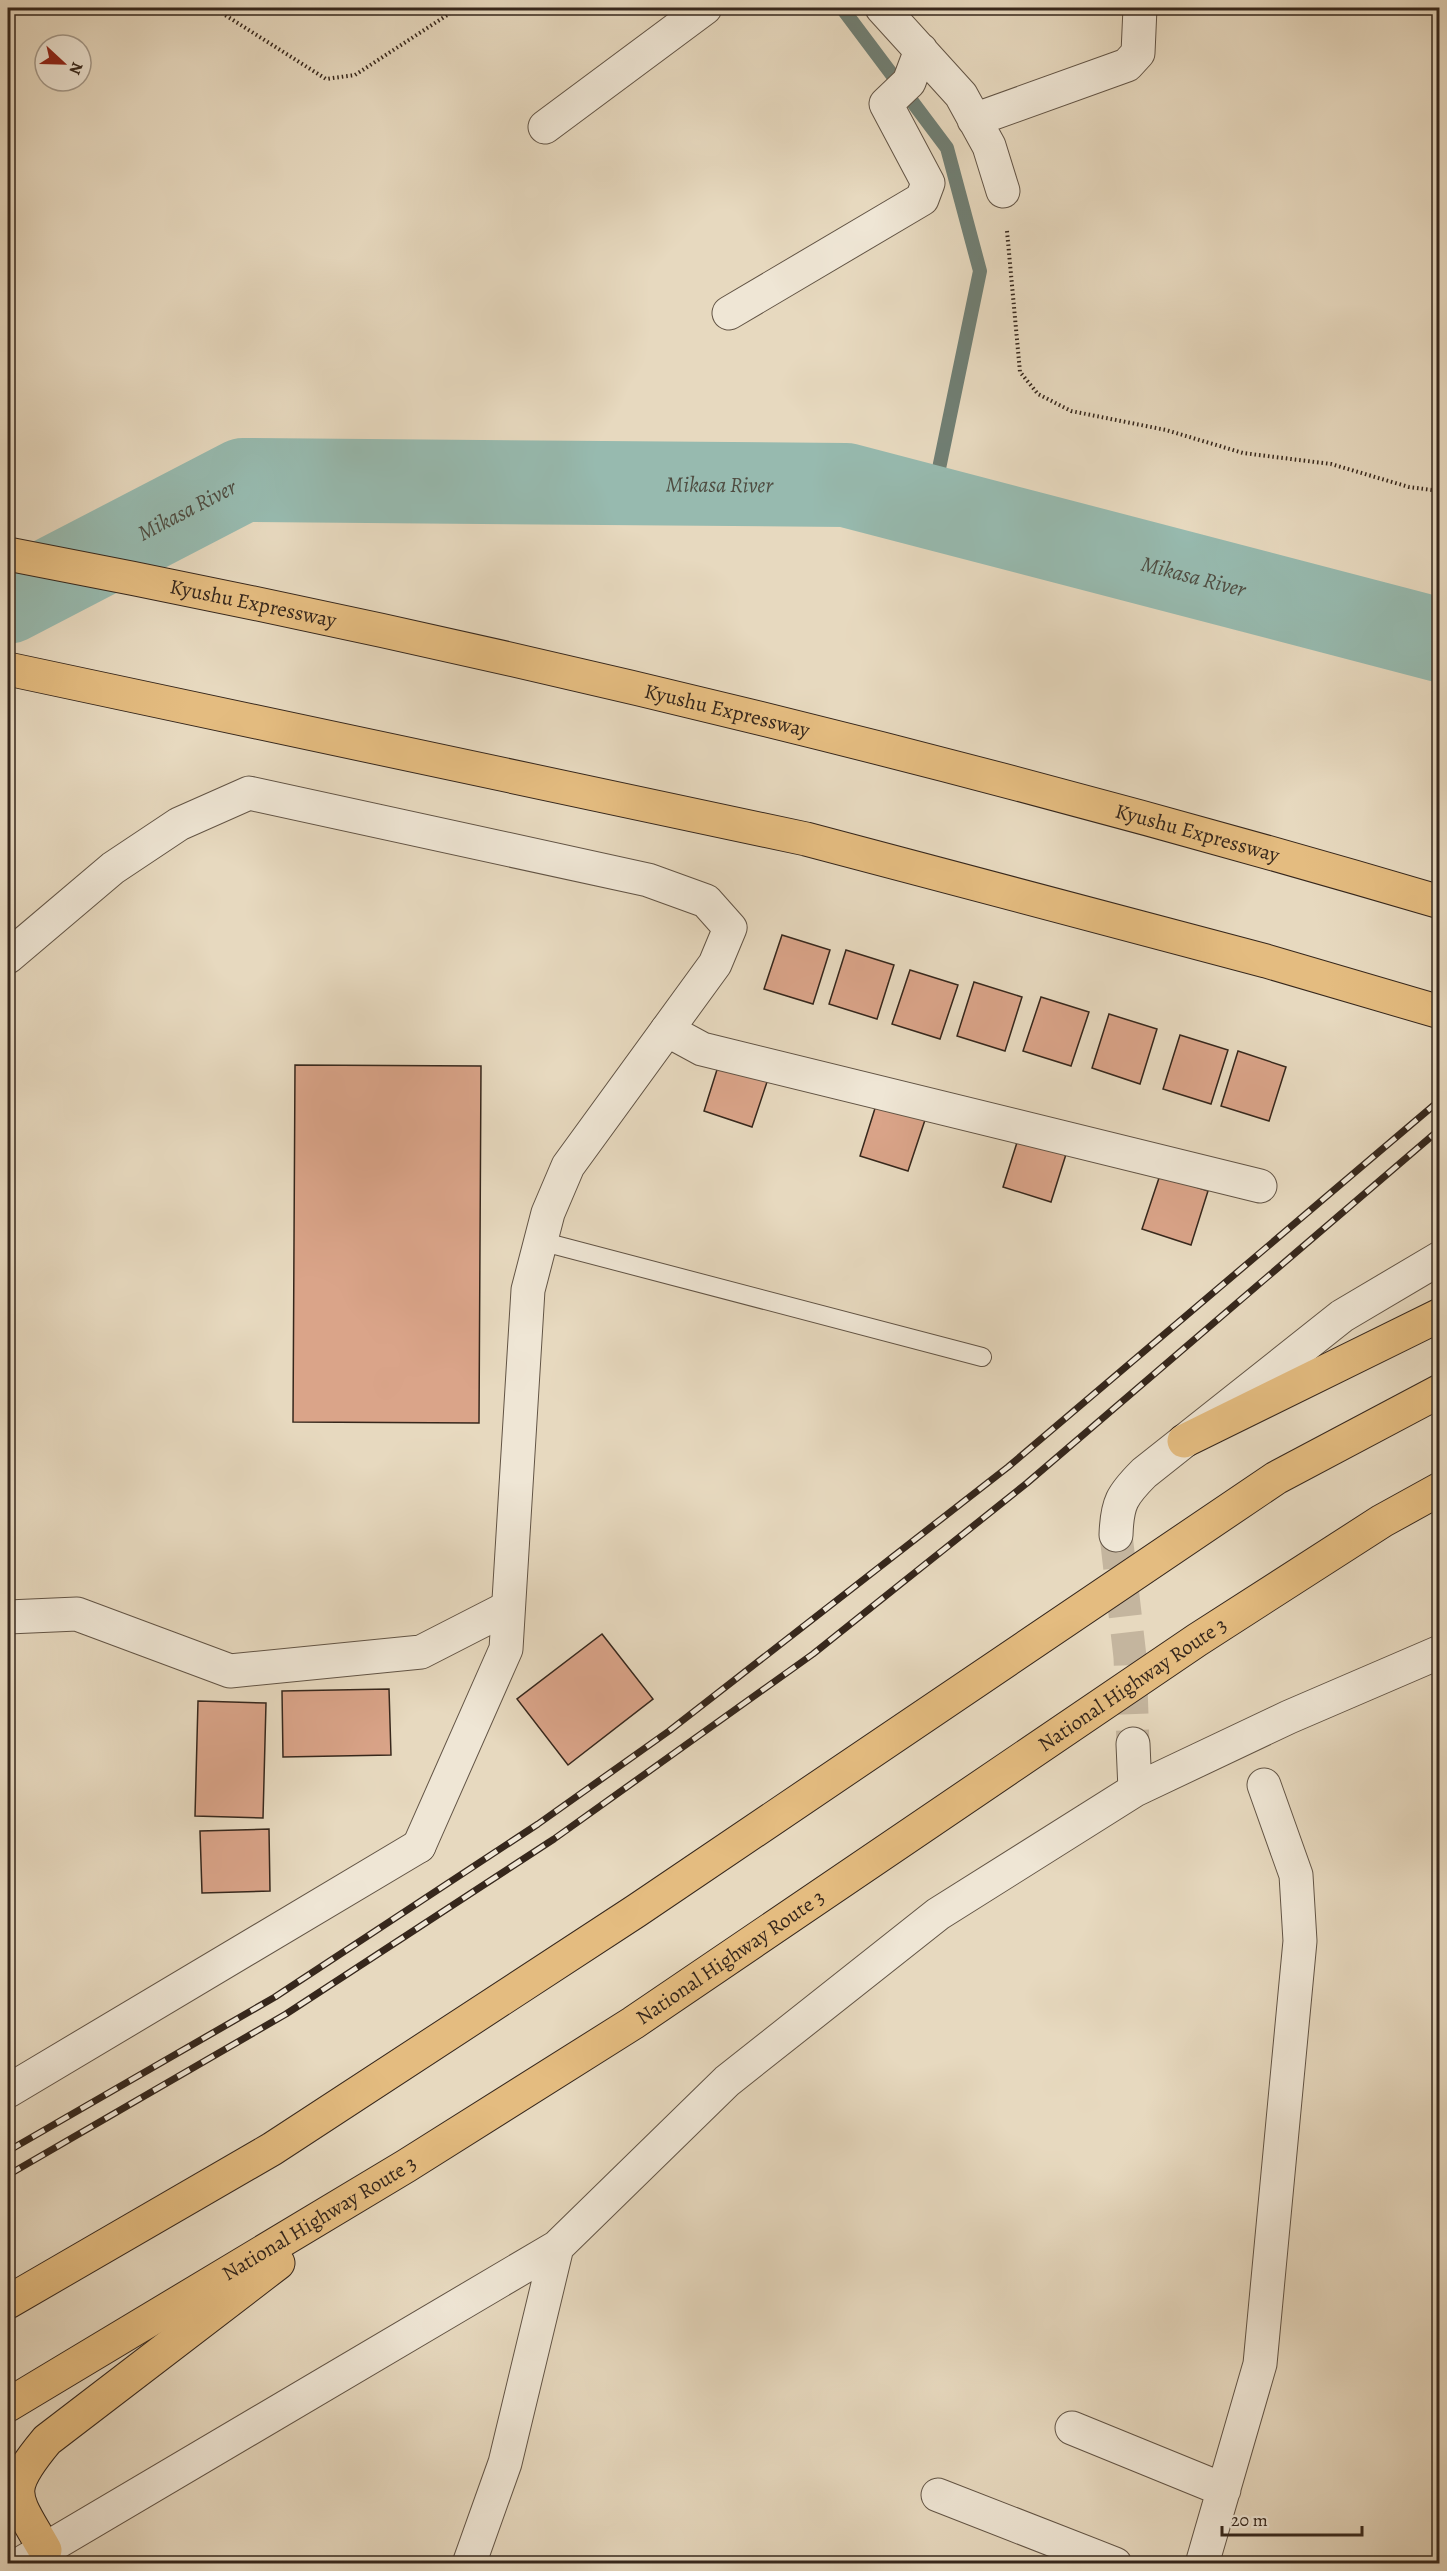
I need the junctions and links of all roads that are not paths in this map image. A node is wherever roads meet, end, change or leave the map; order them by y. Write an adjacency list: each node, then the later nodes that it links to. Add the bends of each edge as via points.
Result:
1 (705, 8): 6 (street)
2 (882, 8): 4 (street)
3 (1140, 8): 5 (street, via 1138,53 1127,65)
4 (921, 50): 5 (street, via 961,95); 8 (street, via 909,82 886,104 928,183 922,199)
5 (974, 120): 7 (street, via 989,146)
6 (545, 127)
7 (1003, 191)
8 (729, 313)
9 (8, 554): 11 (highway, Kyushu Expressway, via 228,596 833,735)
10 (8, 669): 13 (highway, via 806,838 1266,961)
11 (1440, 902)
12 (8, 957): 14 (street, via 113,868 179,824 249,793 648,880 706,901 730,928 715,964)
13 (1440, 1012)
14 (668, 1030): 15 (street, via 702,1049); 16 (street, via 568,1166)
15 (1260, 1185)
16 (540, 1241): 19 (lane); 24 (street, via 528,1290)
17 (1440, 1258): 21 (street, via 1342,1316)
18 (1440, 1315): 21 (highway)
19 (982, 1357)
20 (1440, 1391): 33 (highway, via 1276,1478 656,1898 272,2149)
21 (1184, 1441): 23 (street, via 1126,1492 1117,1510)
22 (1440, 1489): 31 (highway, National Highway Route 3, via 1382,1521 1197,1640 633,2023)
23 (1116, 1535)
24 (507, 1608): 25 (street, via 421,1652 230,1671 77,1614); 30 (street, via 506,1649 419,1846)
25 (8, 1617)
26 (1440, 1652): 29 (street, via 1289,1717)
27 (1133, 1744): 29 (street)
28 (1264, 1785): 36 (street, via 1296,1875 1300,1941 1260,2364)
29 (1135, 1790): 32 (street, via 938,1914 842,1989 728,2081)
30 (8, 2091)
31 (406, 2166): 34 (highway, National Highway Route 3); 38 (highway, via 47,2440 26,2465 16,2488)
32 (556, 2247): 38 (street); 39 (street, via 505,2463)
33 (8, 2302)
34 (8, 2405)
35 (1072, 2428): 36 (street)
36 (1224, 2490): 41 (street)
37 (939, 2495): 40 (street)
38 (39, 2559)
39 (469, 2564)
40 (1115, 2564)
41 (1202, 2564)

